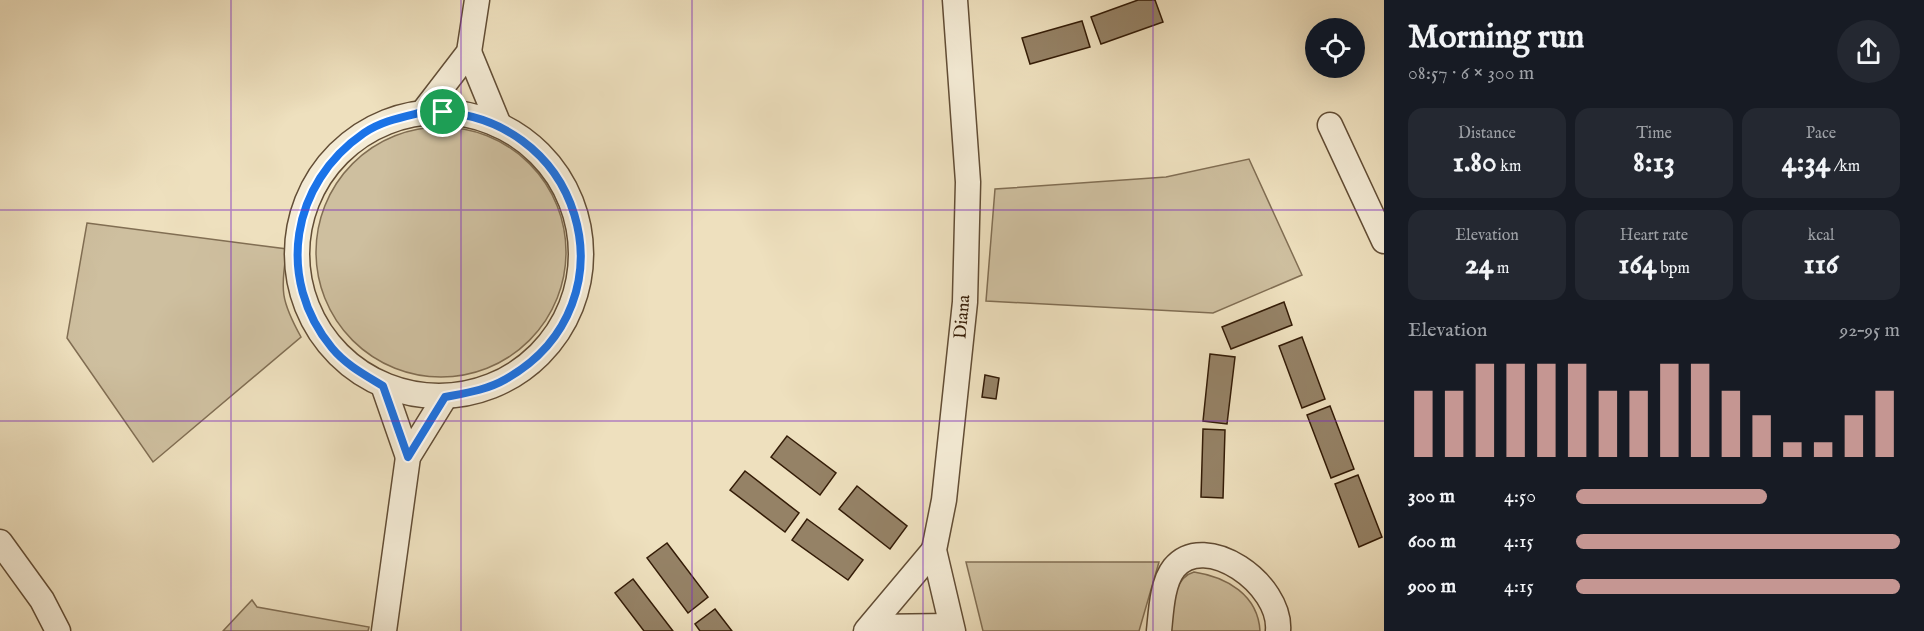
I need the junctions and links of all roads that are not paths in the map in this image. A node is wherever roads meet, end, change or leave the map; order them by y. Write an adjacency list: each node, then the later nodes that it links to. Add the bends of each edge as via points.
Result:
1 (477, 0): 3 (street)
2 (955, 0): 12 (street, Diana, via 968,182 965,302 944,500)
3 (469, 52): 4 (street); 5 (street)
4 (423, 112): 5 (street, via 462,113); 8 (street, via 393,119 365,132 341,151 314,184 299,233 297,265 303,295 315,324 333,349 356,370)
5 (499, 125): 9 (street, via 526,141 565,190 577,219 581,251 578,282 568,312 552,339 531,362 505,380 476,392)
6 (1330, 125): 7 (street)
7 (1384, 241)
8 (383, 386): 9 (street); 10 (street)
9 (445, 397): 10 (street)
10 (408, 457): 16 (street)
11 (0, 542): 15 (street, via 42,600)
12 (934, 550): 13 (street); 14 (street, Diana)
13 (869, 629): 14 (street)
14 (952, 629)
15 (58, 631)
16 (384, 631)
17 (1159, 631): 18 (street, via 1170,574 1190,557 1224,561 1254,578 1274,604)
18 (1278, 631)

